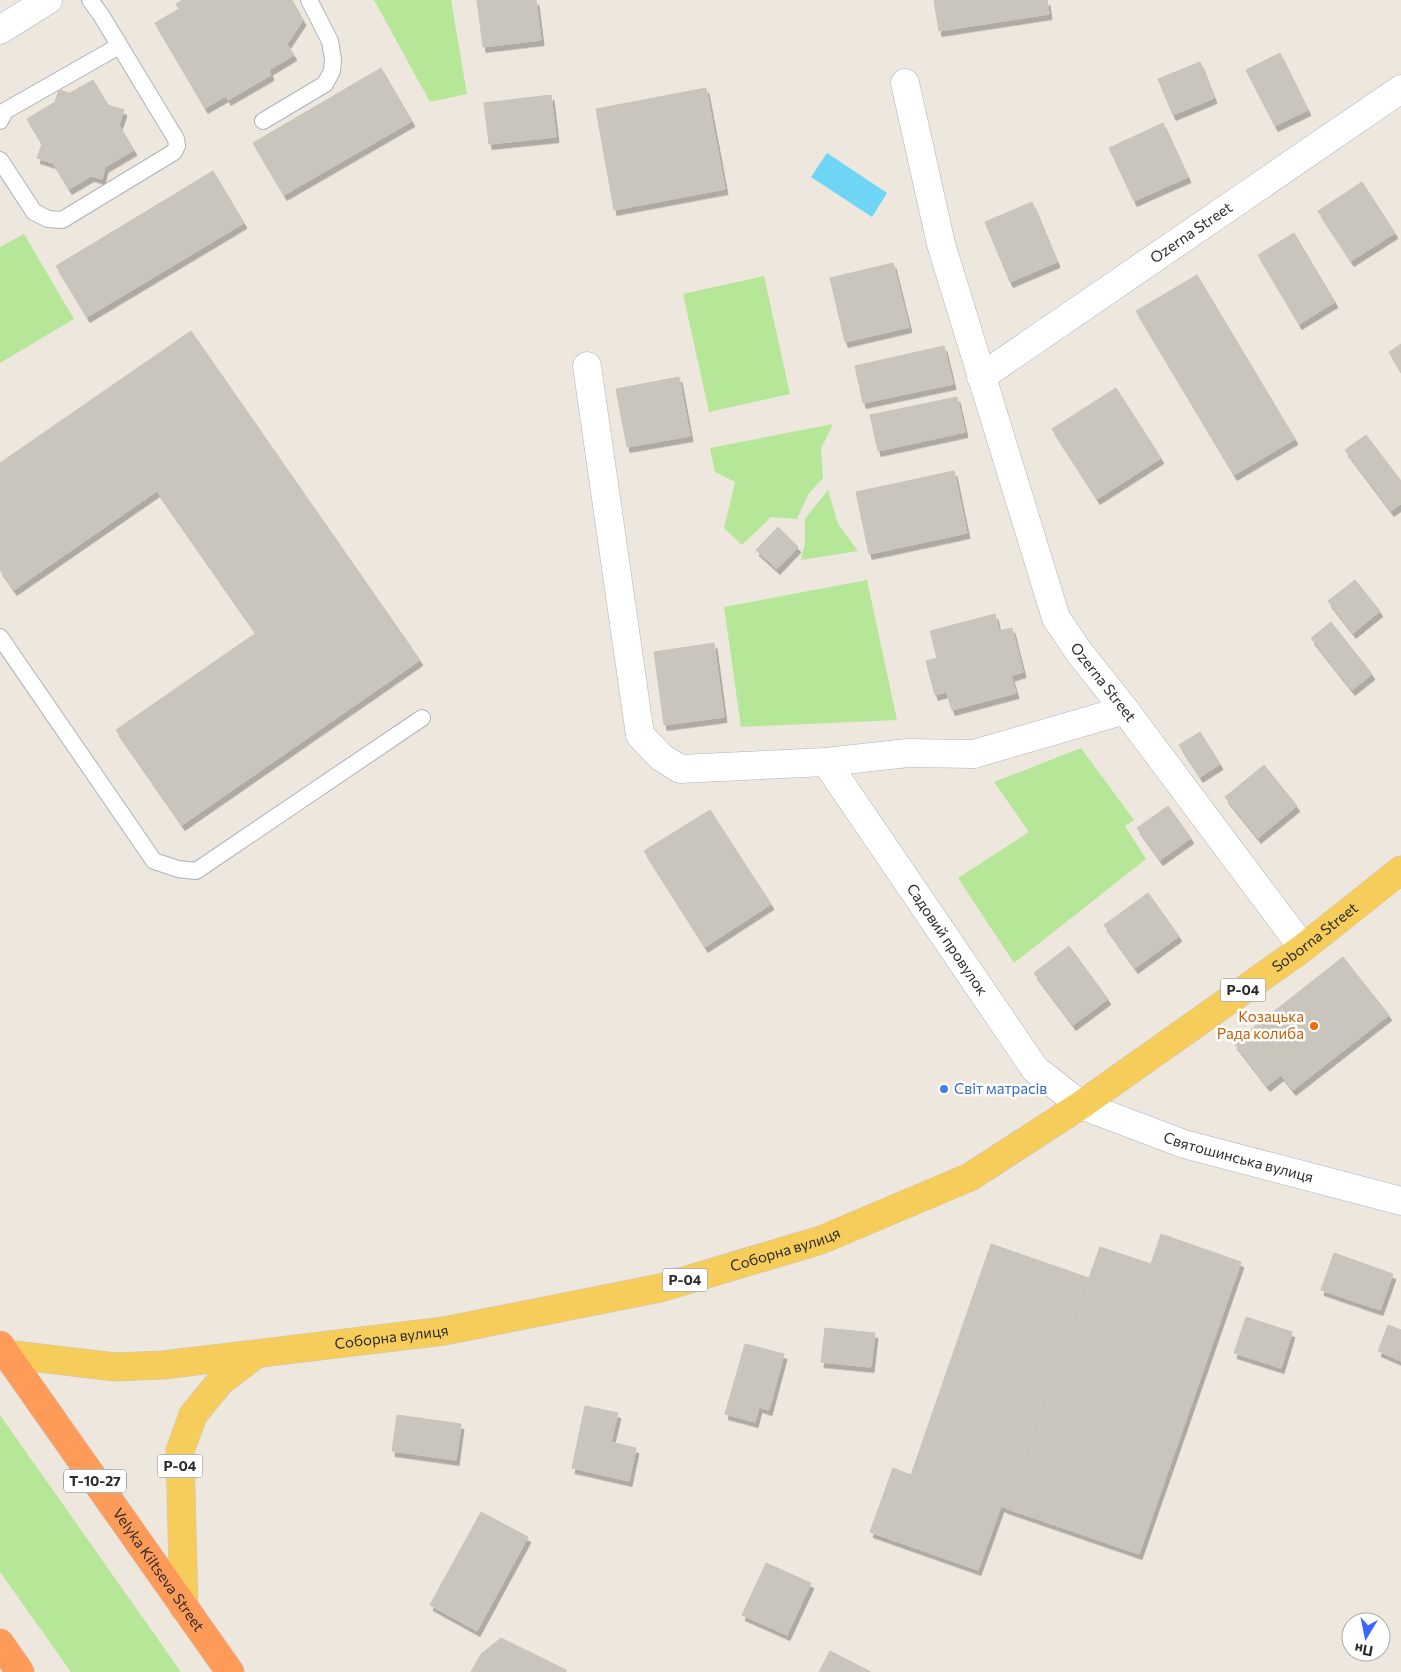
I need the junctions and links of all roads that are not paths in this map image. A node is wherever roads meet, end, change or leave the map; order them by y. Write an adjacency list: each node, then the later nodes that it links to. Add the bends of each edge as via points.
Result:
1 (48, 0): 4 (street)
2 (90, 0): 5 (lane)
3 (309, 0): 9 (lane, via 330,41 332,72 325,84)
4 (0, 30)
5 (119, 46): 8 (lane, via 6,111); 10 (lane, via 176,139 174,152 62,220 48,219 34,212)
6 (905, 84): 12 (street, Ozerna Street, via 941,244)
7 (1401, 89): 12 (street, Ozerna Street)
8 (0, 121)
9 (263, 121)
10 (0, 160)
11 (586, 366): 16 (street, via 640,735 661,757 680,769)
12 (981, 377): 14 (street, Ozerna Street, via 1056,618)
13 (0, 637): 15 (lane, via 154,861 178,869 196,871)
14 (1125, 710): 16 (street, via 974,754 908,753); 18 (street, Ozerna Street)
15 (422, 718)
16 (826, 762): 19 (street, Садовий провулок, via 1035,1069)
17 (1401, 870): 18 (main road, Soborna Street / Р-04)
18 (1303, 948): 19 (main road, Soborna Street / Р-04)
19 (1081, 1105): 20 (street, Святошинська вулиця, via 1184,1144); 22 (main road, Соборна вулиця / Р-04, via 970,1177 811,1243 660,1288 522,1316 444,1331)
20 (1401, 1200)
21 (3, 1350): 22 (main road, Соборна вулиця / Р-04, via 115,1367); 23 (highway, Velyka Kiltseva Street / Т-10-27)
22 (256, 1354): 23 (main road, Р-04, via 220,1382 193,1415 180,1452)
23 (184, 1608): 26 (highway, Velyka Kiltseva Street / Т-10-27)
24 (0, 1643): 25 (highway)
25 (20, 1672)
26 (230, 1672)

